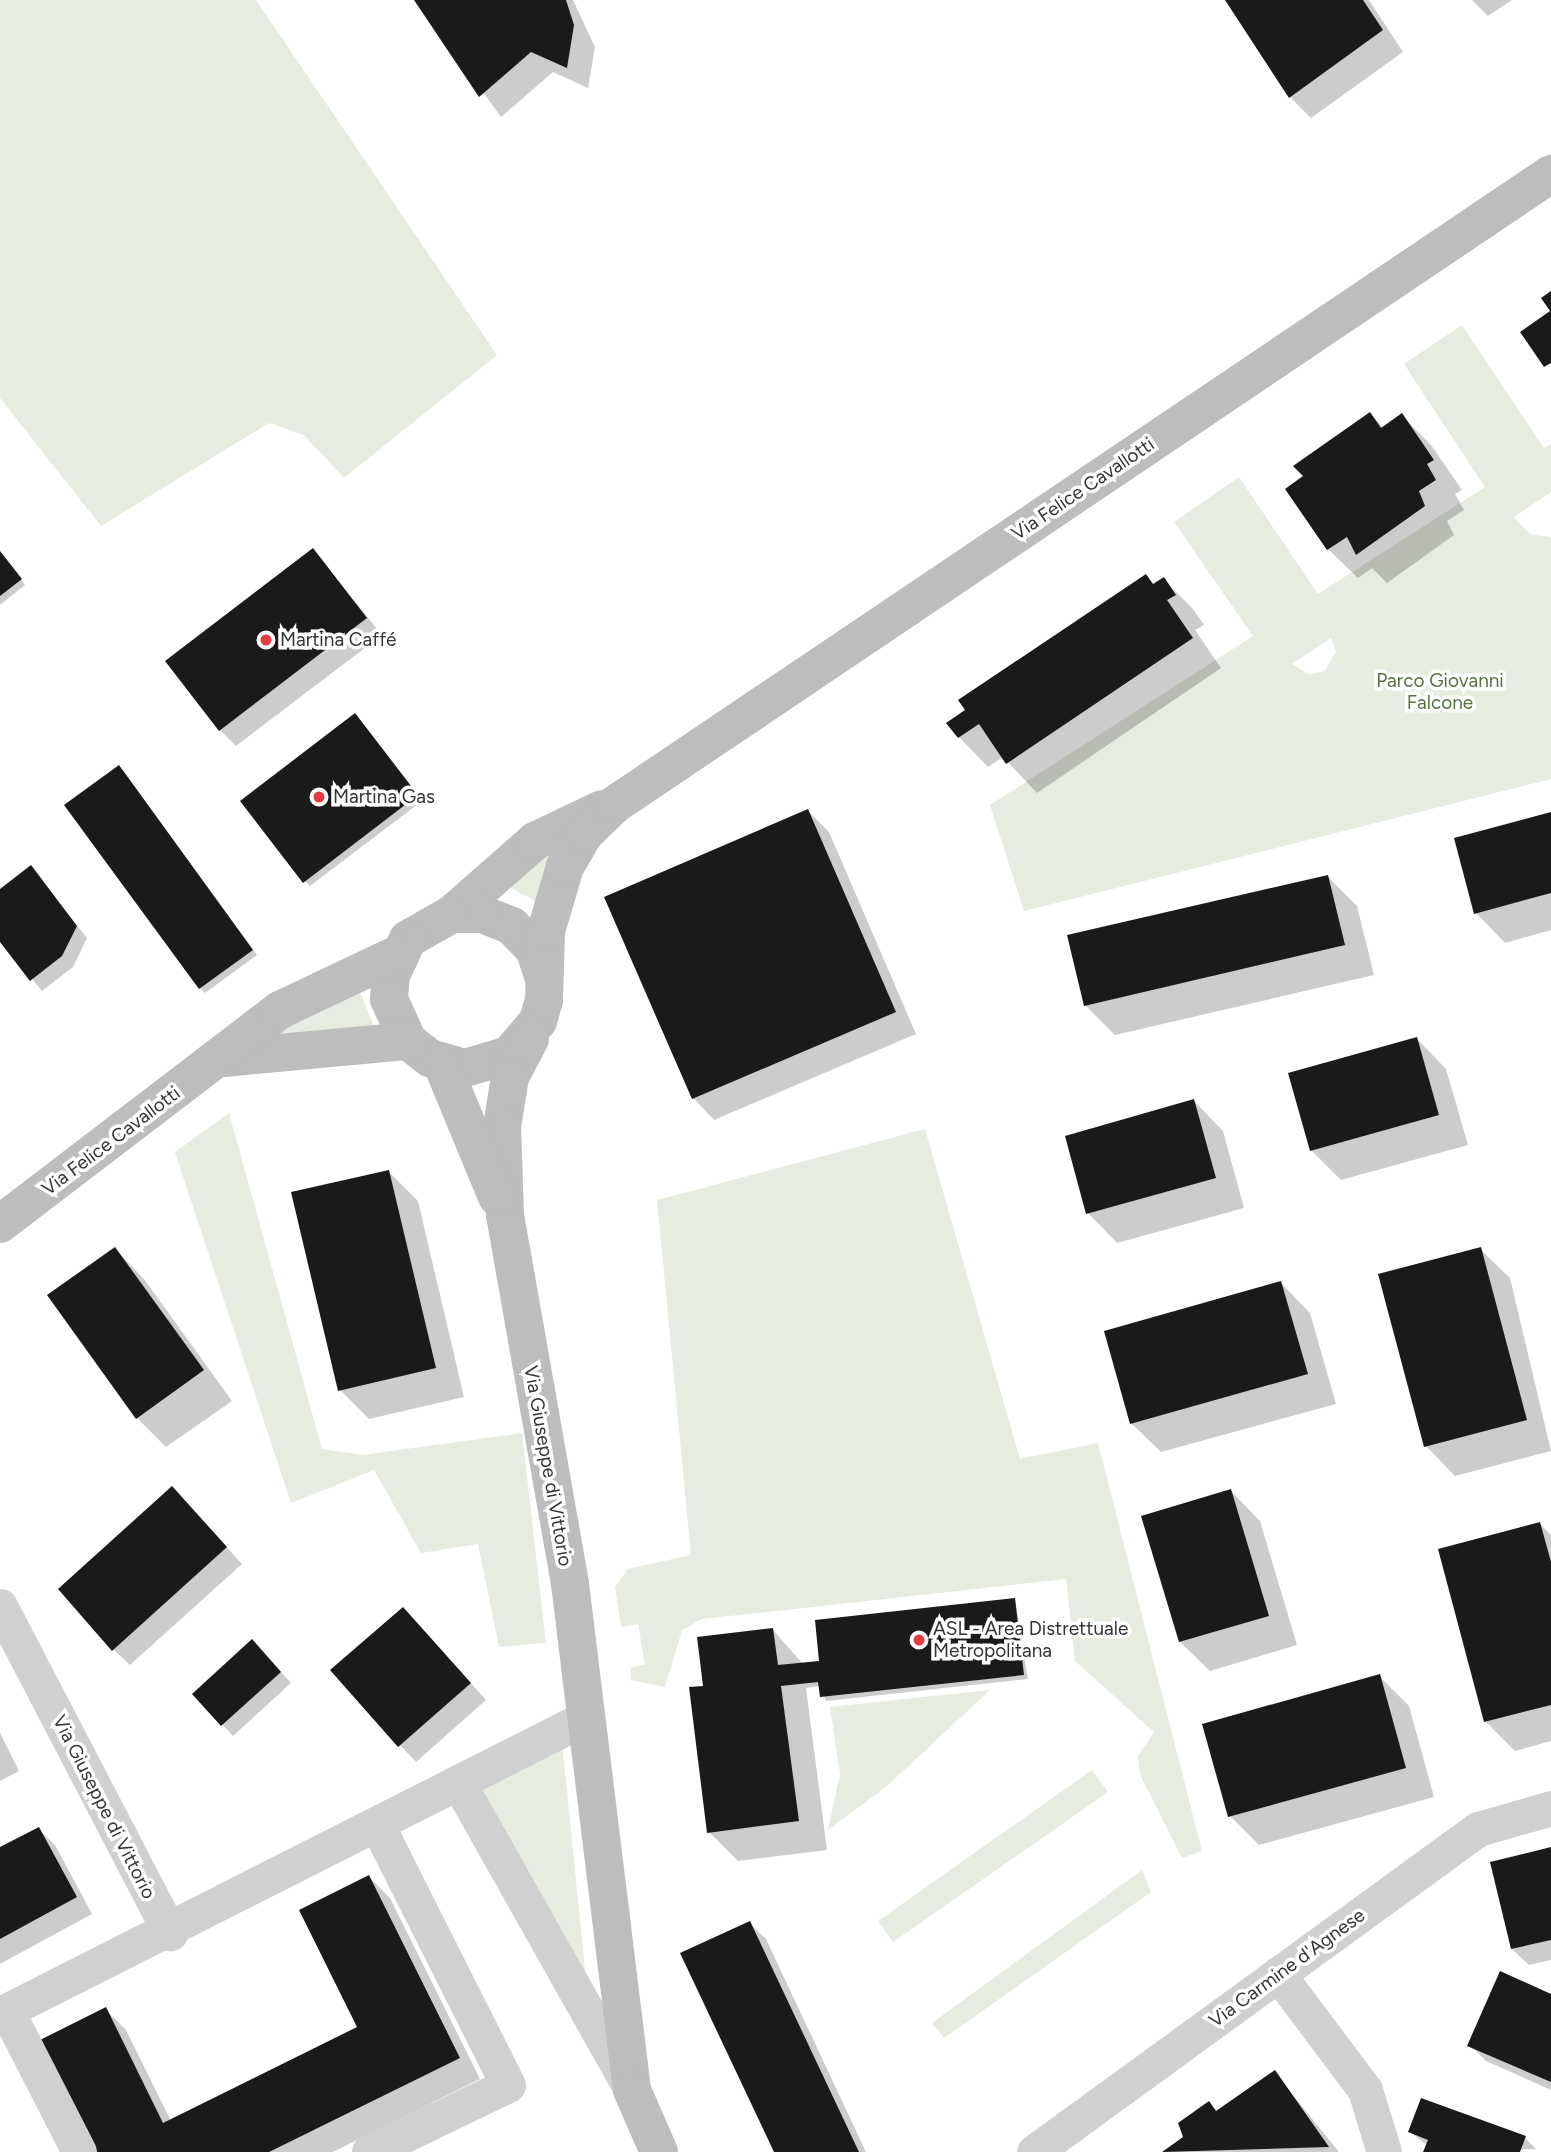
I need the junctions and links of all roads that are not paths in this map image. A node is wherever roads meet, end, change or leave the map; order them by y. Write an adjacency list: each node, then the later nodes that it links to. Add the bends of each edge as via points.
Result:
1 (1551, 174): 2 (main road, Via Felice Cavallotti)
2 (614, 805): 3 (main road, Via Felice Cavallotti, via 535,841); 5 (main road, Via Felice Cavallotti, via 585,833 565,867 546,931)
3 (452, 914): 4 (main road, via 420,927); 5 (main road, via 483,914 512,926 534,949)
4 (398, 954): 7 (main road, via 389,999); 8 (main road, Via Felice Cavallotti, via 280,1010)
5 (544, 979): 6 (main road)
6 (538, 1021): 9 (main road, via 527,1041 488,1065); 10 (main road, Via Giuseppe di Vittorio, via 509,1085 502,1127)
7 (408, 1041): 8 (main road); 9 (main road)
8 (222, 1058): 11 (main road, Via Felice Cavallotti)
9 (442, 1064): 10 (main road, Via Giuseppe di Vittorio)
10 (505, 1214): 13 (main road, Via Giuseppe di Vittorio, via 570,1584)
11 (0, 1224)
12 (0, 1606): 17 (street, Via Giuseppe di Vittorio)
13 (585, 1718): 14 (street); 19 (main road, Via Giuseppe di Vittorio)
14 (458, 1782): 16 (street); 19 (street, Via Giuseppe di Vittorio)
15 (1551, 1808): 18 (street, Via Carmine d'Agnese, via 1478,1829)
16 (377, 1825): 17 (street); 22 (street, via 508,2085)
17 (170, 1933): 20 (street)
18 (1278, 1974): 24 (street, Via Carmine d'Agnese); 25 (street, via 1365,2091)
19 (603, 2003): 23 (main road, Via Giuseppe di Vittorio)
20 (3, 2013): 21 (street)
21 (79, 2152)
22 (369, 2152)
23 (659, 2152)
24 (1034, 2152)
25 (1384, 2152)

